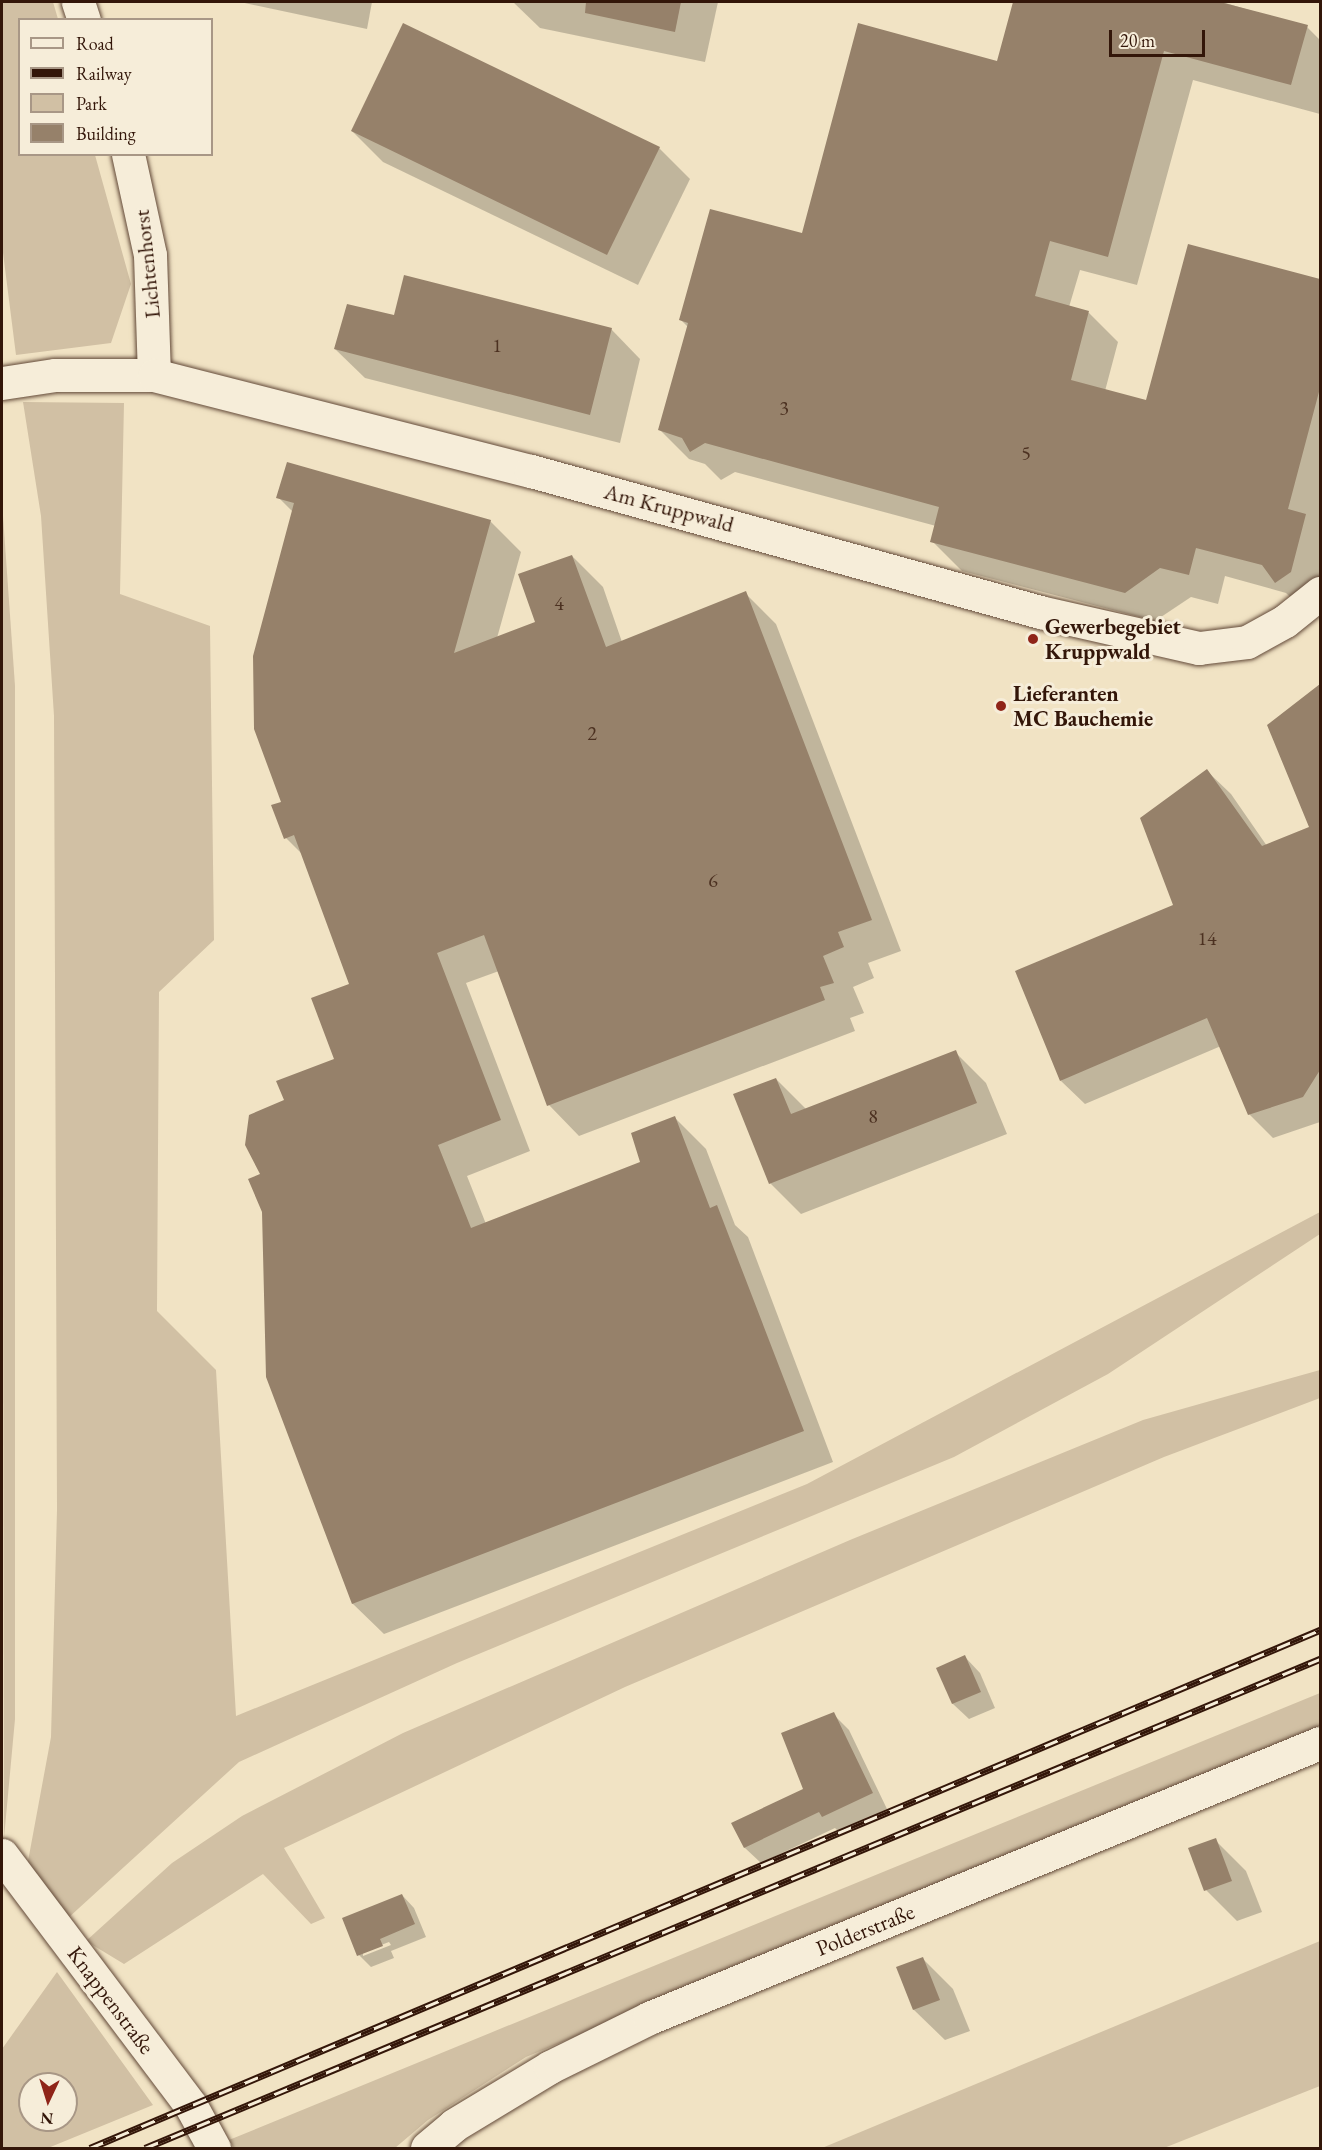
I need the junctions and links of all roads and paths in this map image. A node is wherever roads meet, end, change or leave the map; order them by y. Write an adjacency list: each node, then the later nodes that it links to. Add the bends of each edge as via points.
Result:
1 (78, 2): 2 (street)
2 (83, 18)
3 (128, 156): 4 (street, Lichtenhorst, via 150,255)
4 (154, 375): 5 (street, Am Kruppwald, via 55,375); 6 (street, Am Kruppwald, via 531,471 1040,612 1199,648 1247,642 1285,621)
5 (2, 383)
6 (1320, 593)
7 (1320, 1743): 10 (street, Polderstraße, via 649,2019 550,2067 454,2125)
8 (2, 1855): 9 (street, Knappenstraße, via 191,2106)
9 (214, 2148)
10 (427, 2148)

